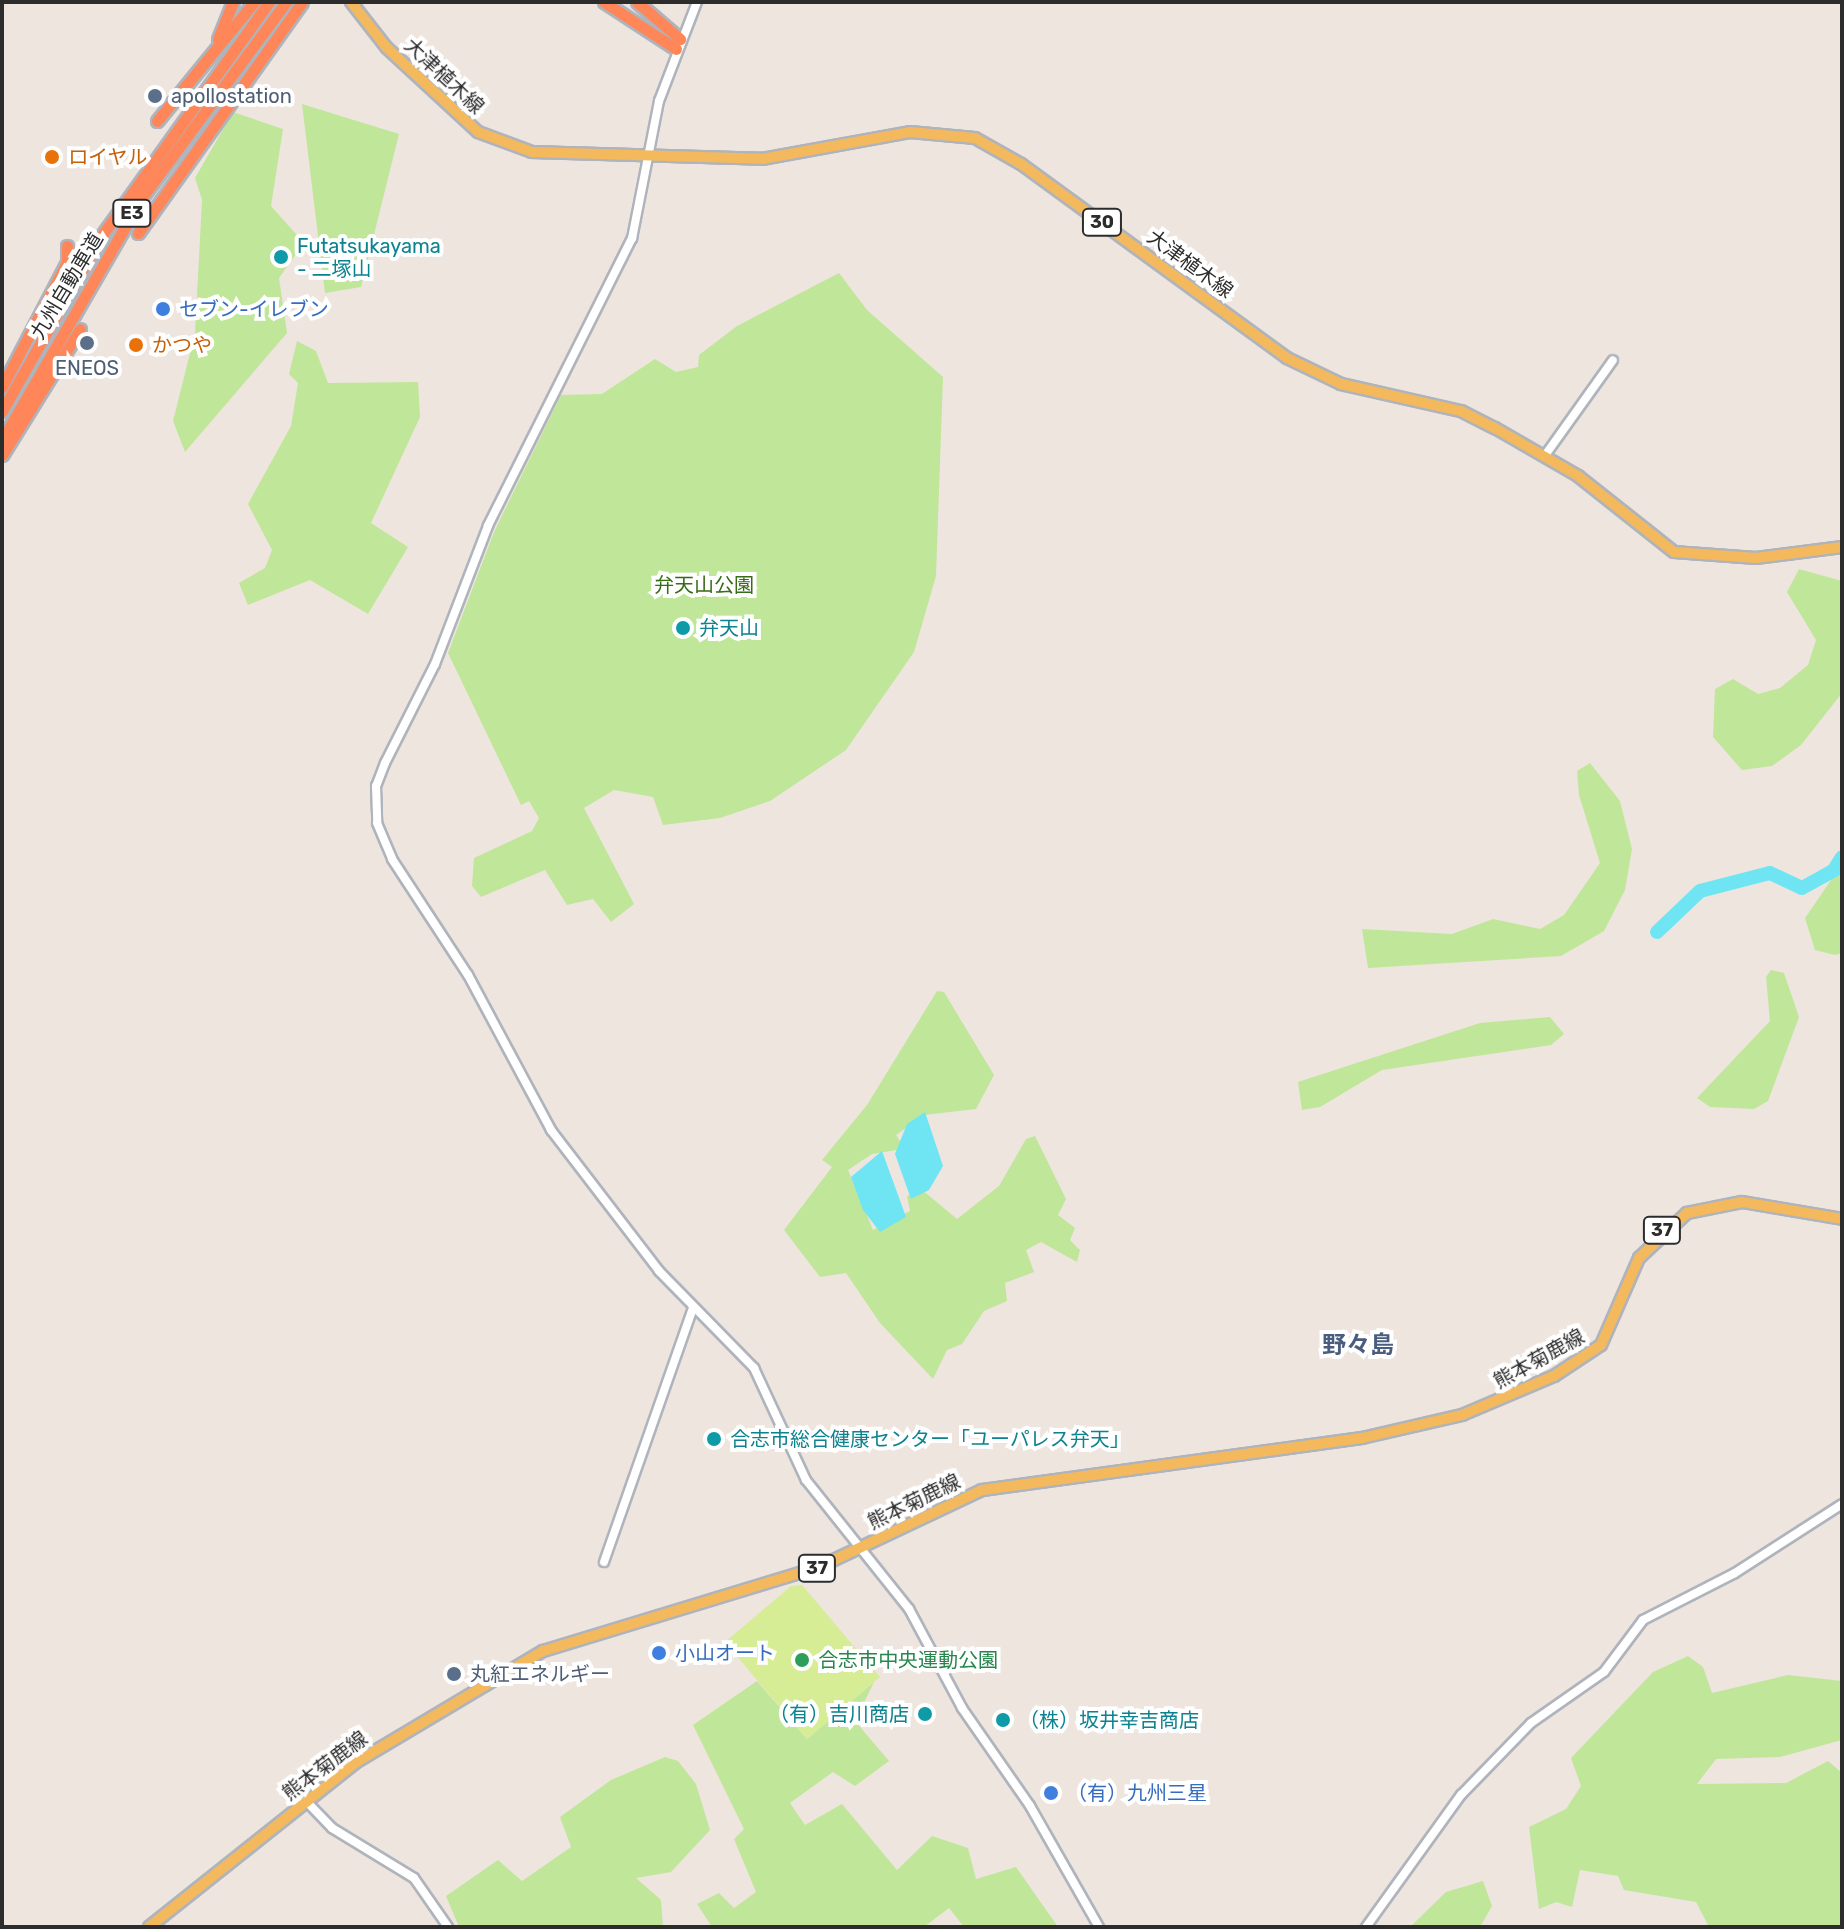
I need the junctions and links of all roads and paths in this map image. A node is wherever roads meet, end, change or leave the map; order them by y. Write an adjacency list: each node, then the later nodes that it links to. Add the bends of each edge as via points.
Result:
1 (233, 2): 11 (highway)
2 (254, 2): 11 (highway)
3 (269, 2): 19 (highway, 九州自動車道 / E3, via 100,238)
4 (286, 2): 20 (highway, 九州自動車道 / E3, via 143,196)
5 (302, 2): 14 (highway)
6 (351, 2): 13 (main road, 大津植木線 / 30, via 387,48 478,132 532,152)
7 (604, 2): 10 (highway)
8 (637, 2): 10 (highway)
9 (697, 2): 10 (street)
10 (678, 44): 13 (street)
11 (206, 60): 12 (highway)
12 (157, 121)
13 (649, 154): 21 (main road, 大津植木線 / 30, via 762,159 919,131 975,138 1046,181 1287,358 1341,384 1461,411); 25 (street, via 632,238 488,526 435,664 385,763 375,806 383,843 468,975 551,1130)
14 (138, 233)
15 (67, 246): 18 (highway, via 67,262)
16 (80, 329): 22 (highway)
17 (1613, 360): 21 (street)
18 (2, 387)
19 (2, 411)
20 (2, 440)
21 (1546, 454): 23 (main road, 大津植木線 / 30, via 1674,552 1689,557 1756,558)
22 (2, 455)
23 (1842, 547)
24 (1842, 1219): 27 (main road, 熊本菊鹿線 / 37, via 1742,1202 1687,1213 1639,1258 1601,1345 1554,1376 1462,1415 1362,1438 982,1490)
25 (693, 1308): 27 (street, via 754,1368 806,1480); 28 (street)
26 (1842, 1504): 33 (street, via 1735,1573 1643,1620 1604,1672 1531,1723 1461,1795)
27 (862, 1549): 29 (main road, 熊本菊鹿線 / 37, via 792,1577 718,1593 543,1651 355,1763); 32 (street, via 909,1609 962,1708 1030,1806)
28 (604, 1562)
29 (307, 1802): 30 (main road, 熊本菊鹿線 / 37); 31 (street, via 332,1828 414,1878)
30 (149, 1927)
31 (448, 1927)
32 (1099, 1927)
33 (1366, 1927)

